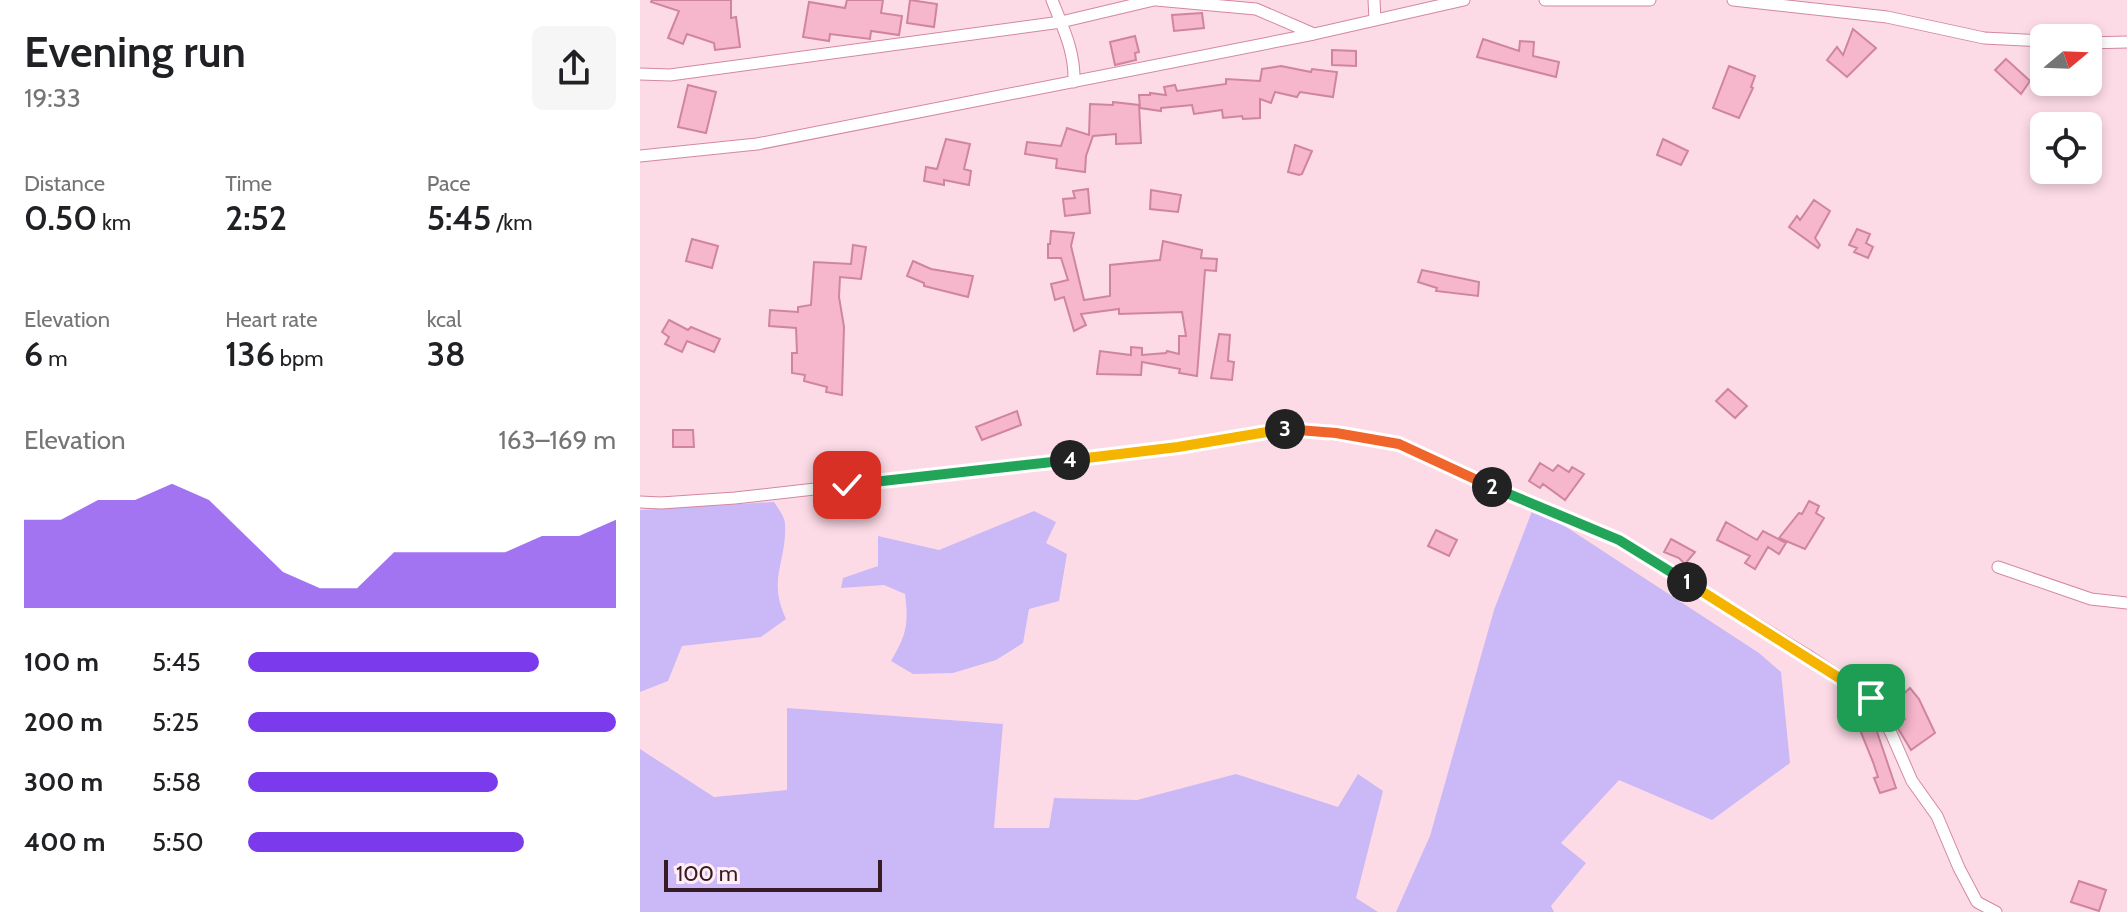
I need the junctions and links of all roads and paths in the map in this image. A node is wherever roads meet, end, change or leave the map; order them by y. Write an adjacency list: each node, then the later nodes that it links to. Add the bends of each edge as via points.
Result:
1 (1052, 0): 9 (street)
2 (1155, 0): 9 (street); 10 (street, via 1256,9)
3 (1374, 0): 8 (street)
4 (1464, 0): 8 (street)
5 (1545, 0): 6 (street)
6 (1650, 0)
7 (1733, 0): 11 (street)
8 (1375, 20): 10 (street)
9 (1061, 22): 14 (street, via 670,75); 15 (street, via 1071,43)
10 (1314, 34): 15 (street)
11 (2030, 40)
12 (2127, 42): 13 (street)
13 (2102, 43)
14 (640, 74)
15 (1074, 82): 16 (street, via 757,144)
16 (640, 156)
17 (640, 502): 20 (street, via 735,498 1070,460 1292,428 1399,444 1619,540 1871,698 1912,781 1937,816 1977,902)
18 (1998, 567): 19 (street, via 2091,599)
19 (2127, 603)
20 (1996, 912)

